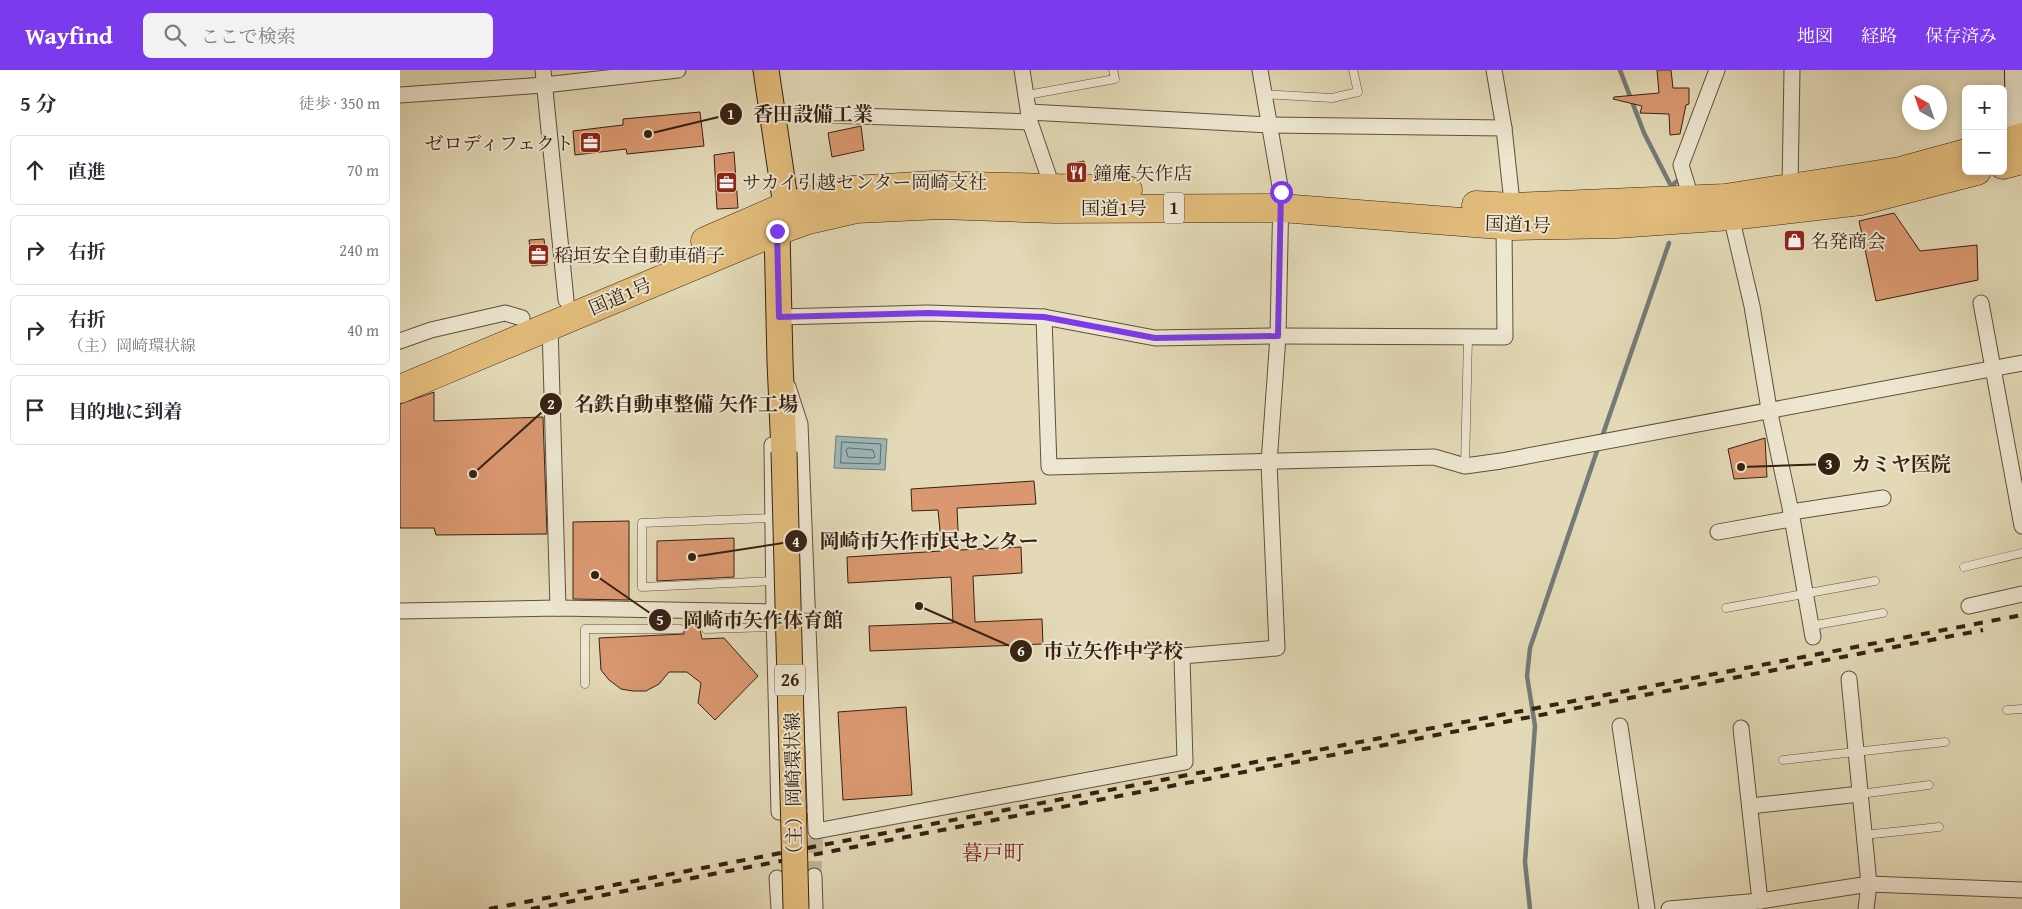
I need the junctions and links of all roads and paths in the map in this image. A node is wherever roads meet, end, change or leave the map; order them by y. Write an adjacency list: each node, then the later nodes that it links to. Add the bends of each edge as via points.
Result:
1 (678, 70): 11 (street)
2 (766, 70): 15 (main road, （主）岡崎環状線 / 26)
3 (1022, 70): 14 (street)
4 (1113, 70): 14 (lane, via 1115,79)
5 (1260, 70): 12 (street)
6 (1353, 70): 12 (lane, via 1358,92 1332,98)
7 (1494, 70): 18 (street)
8 (1717, 70): 23 (street, via 1681,165)
9 (1792, 70): 22 (street)
10 (2016, 70): 19 (street)
11 (543, 78): 13 (street); 29 (street)
12 (1263, 94): 17 (street)
13 (400, 95)
14 (1027, 95): 16 (street)
15 (771, 113): 16 (street); 27 (main road, （主）岡崎環状線 / 26)
16 (1030, 117): 17 (street); 24 (street)
17 (1269, 125): 18 (street); 25 (street)
18 (1504, 128): 28 (street)
19 (2016, 152)
20 (1962, 154): 22 (highway, 国道1号 / 1, via 1900,171)
21 (1962, 175): 26 (highway, 国道1号 / 1, via 1861,201)
22 (1790, 188): 23 (highway, 国道1号 / 1, via 1725,198)
23 (1692, 198): 28 (highway, 国道1号 / 1)
24 (1054, 199): 25 (highway, 国道1号 / 1); 27 (highway, 国道1号 / 1, via 934,186 852,190)
25 (1281, 200): 28 (highway, 国道1号 / 1); 35 (street)
26 (1731, 216): 28 (highway, 国道1号 / 1, via 1617,224); 43 (street, via 1752,306)
27 (781, 219): 29 (highway, 国道1号 / 1); 31 (main road, （主）岡崎環状線 / 26); 34 (highway, 国道1号 / 1)
28 (1510, 220): 36 (street, via 1505,337)
29 (566, 300): 33 (highway, 国道1号 / 1)
30 (1982, 303): 40 (street)
31 (779, 317): 32 (street, via 928,313); 38 (main road, （主）岡崎環状線 / 26)
32 (1044, 317): 35 (street, via 1155,338); 44 (street, via 1049,467)
33 (522, 318): 37 (street, via 505,313 431,330); 41 (highway, 国道1号 / 1)
34 (550, 325): 42 (highway, 国道1号 / 1); 58 (street)
35 (1278, 336): 36 (street); 44 (street)
36 (1468, 337): 45 (lane)
37 (400, 342)
38 (780, 362): 48 (street, via 772,416); 78 (street, via 800,424); 87 (main road, （主）岡崎環状線 / 26, bridge)
39 (2022, 363): 40 (street)
40 (1994, 368): 43 (street); 49 (street)
41 (400, 370)
42 (400, 389)
43 (1769, 410): 45 (street); 47 (street)
44 (1269, 463): 45 (street, via 1434,457); 78 (street, via 1277,648 1182,656 1185,762 816,831)
45 (1465, 466)
46 (1883, 498): 47 (street)
47 (1791, 516): 50 (street); 55 (street)
48 (772, 518): 53 (street); 53 (lane, via 642,523 642,587)
49 (2022, 526)
50 (1718, 532)
51 (2022, 553): 52 (lane)
52 (1964, 567)
53 (774, 581): 62 (street)
54 (1875, 581): 55 (lane)
55 (1805, 592): 59 (lane); 65 (street)
56 (2022, 594): 57 (street)
57 (1969, 606)
58 (558, 608): 60 (street); 62 (street)
59 (1726, 608)
60 (400, 611)
61 (1883, 613): 65 (lane)
62 (774, 619): 64 (lane); 78 (street, via 779,812)
63 (680, 629): 67 (lane, via 585,629)
64 (706, 629)
65 (1811, 631)
66 (1849, 679): 73 (street)
67 (585, 684)
68 (2007, 710): 69 (lane)
69 (2022, 710)
70 (1620, 726): 89 (street)
71 (1742, 728): 77 (street)
72 (1945, 742): 73 (lane)
73 (1856, 753): 74 (lane); 76 (street)
74 (1783, 760)
75 (1929, 785): 76 (lane)
76 (1860, 794): 77 (street); 80 (street)
77 (1750, 806): 85 (street)
78 (816, 811)
79 (1939, 827): 80 (lane)
80 (1864, 834): 83 (street)
81 (814, 876): 88 (street)
82 (777, 878): 86 (street)
83 (1870, 884): 84 (street); 85 (street); 91 (street)
84 (2022, 890)
85 (1760, 901): 90 (street)
86 (779, 909)
87 (796, 909)
88 (815, 909)
89 (1648, 909)
90 (1669, 909)
91 (1866, 909)

